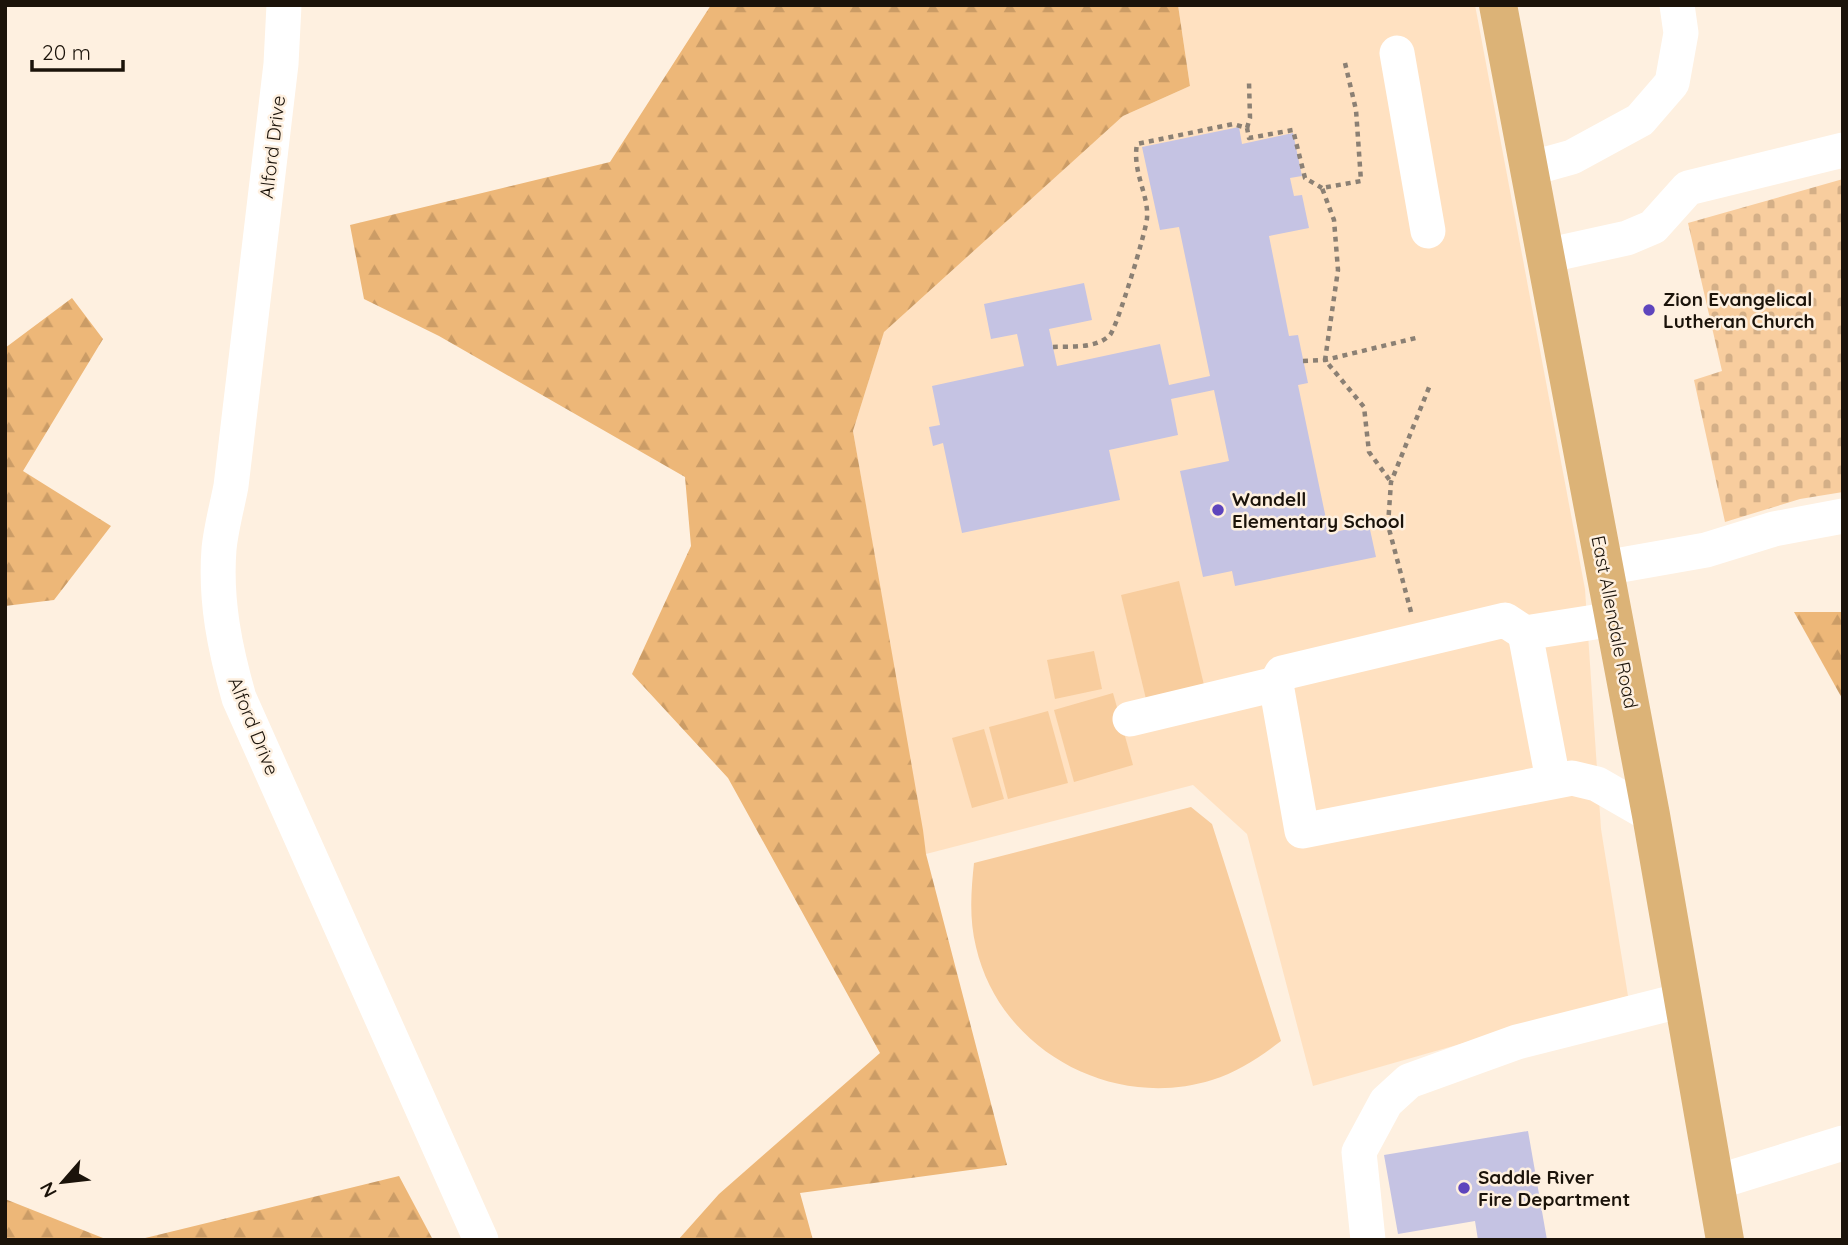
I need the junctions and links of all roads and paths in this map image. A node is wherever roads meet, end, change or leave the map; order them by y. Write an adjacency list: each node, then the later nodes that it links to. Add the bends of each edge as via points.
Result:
1 (284, 5): 31 (street, Alford Drive, via 277,105 231,486 219,549 219,603 226,652 239,698)
2 (1498, 5): 9 (main road, East Allendale Road)
3 (1677, 5): 9 (street, via 1681,33 1672,83 1640,120 1572,157)
4 (1397, 53): 11 (street)
5 (1345, 63): 10 (path, via 1356,110 1361,181)
6 (1249, 82): 7 (path)
7 (1247, 128): 10 (path, via 1249,138 1293,130 1305,178); 14 (path, via 1233,124 1137,144 1135,158 1147,216 1119,316 1110,335 1088,346)
8 (1843, 150): 12 (street, via 1688,188 1653,227 1627,238)
9 (1529, 169): 12 (main road, East Allendale Road)
10 (1322, 188): 15 (path, via 1334,220 1338,270)
11 (1428, 231)
12 (1545, 256): 20 (main road, East Allendale Road)
13 (1420, 337): 15 (path)
14 (1053, 347)
15 (1325, 360): 16 (path); 18 (path, via 1364,407 1369,452)
16 (1303, 362)
17 (1430, 385): 18 (path)
18 (1391, 482): 23 (path, via 1388,525)
19 (1843, 516): 20 (street, via 1774,529 1706,550)
20 (1604, 568): 21 (main road, East Allendale Road)
21 (1614, 619): 22 (street); 27 (main road, East Allendale Road)
22 (1525, 633): 23 (street, via 1505,620); 26 (street)
23 (1419, 639): 24 (street, via 1282,673)
24 (1276, 684): 25 (street); 26 (street, via 1302,831)
25 (1130, 719)
26 (1553, 780): 27 (street, via 1589,781)
27 (1651, 815): 28 (main road, East Allendale Road)
28 (1683, 1000): 30 (main road, East Allendale Road); 32 (street, via 1517,1042 1409,1081 1386,1102 1359,1152)
29 (1843, 1143): 30 (street)
30 (1714, 1183): 33 (main road, East Allendale Road)
31 (481, 1240)
32 (1368, 1240)
33 (1725, 1240)

